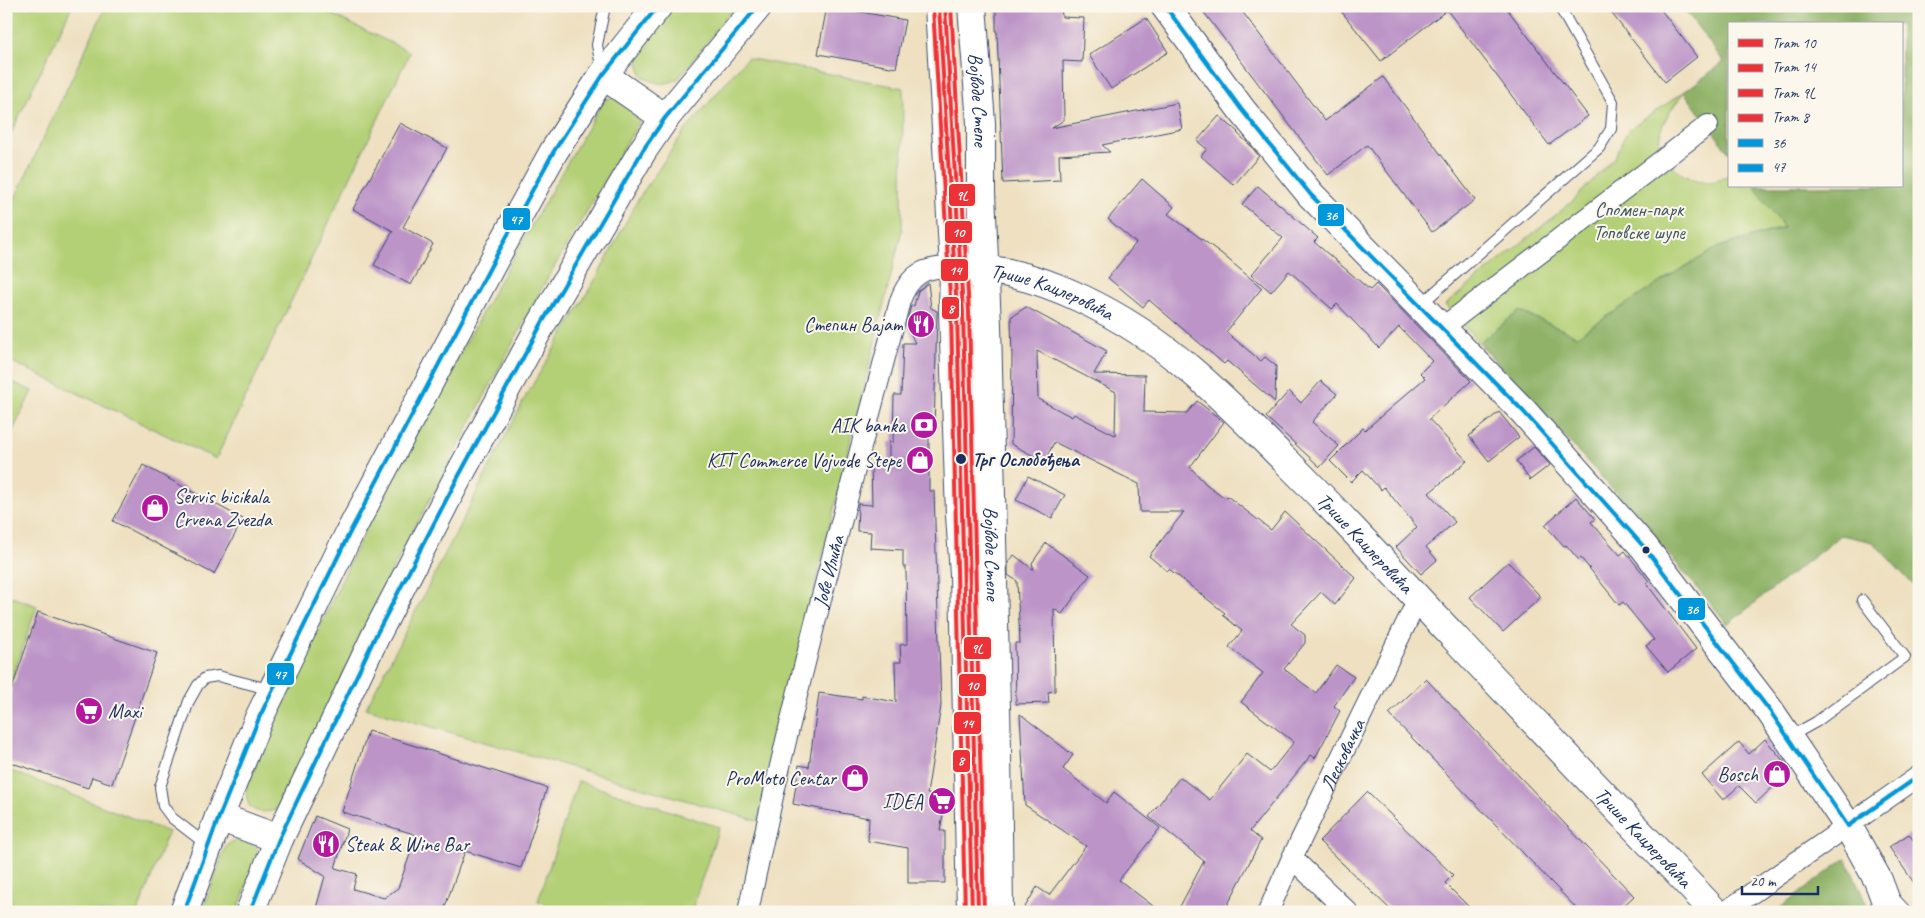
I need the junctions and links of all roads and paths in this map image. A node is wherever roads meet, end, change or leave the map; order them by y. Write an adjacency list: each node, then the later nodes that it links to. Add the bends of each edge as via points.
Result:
1 (605, 6): 9 (lane, via 597,45)
2 (658, 6): 9 (main road)
3 (758, 6): 10 (main road)
4 (939, 6): 13 (main road, Војводе Степе)
5 (958, 6): 12 (main road, Војводе Степе, via 965,120)
6 (972, 6): 12 (main road, Војводе Степе, via 982,123)
7 (1165, 6): 15 (main road, via 1241,109 1311,194)
8 (1559, 6): 15 (lane, via 1613,102 1611,129 1599,148)
9 (603, 75): 10 (main road); 19 (main road, via 554,151 495,258 349,534)
10 (665, 118): 24 (main road, via 570,273 456,481 379,630)
11 (1708, 125): 16 (street)
12 (981, 193): 14 (main road, Војводе Степе)
13 (954, 268): 14 (main road, Трише Кацлеровића); 30 (street, Јове Илића, via 929,269 917,274 910,280 900,301 830,563); 31 (main road, Војводе Степе)
14 (986, 268): 17 (main road, Трише Кацлеровића, via 1009,272 1095,305 1191,370 1300,474); 32 (main road, Војводе Степе)
15 (1419, 306): 16 (main road)
16 (1442, 328): 20 (main road, via 1523,411 1644,547)
17 (1418, 599): 26 (street, Лесковачка); 35 (main road, Трише Кацлеровића)
18 (1862, 600): 20 (lane, via 1905,657 1816,722)
19 (272, 690): 22 (main road); 25 (lane, via 218,676 205,678 189,700 160,788 163,806 172,818)
20 (1788, 738): 23 (main road)
21 (1919, 776): 23 (street)
22 (219, 817): 24 (main road); 25 (main road)
23 (1848, 826): 27 (main road); 36 (street)
24 (279, 839): 29 (main road)
25 (208, 846): 28 (main road)
26 (1292, 858): 33 (street, Лесковачка); 34 (street)
27 (1878, 880): 37 (main road); 38 (lane)
28 (184, 912)
29 (250, 912)
30 (748, 912)
31 (971, 912)
32 (999, 912)
33 (1268, 912)
34 (1348, 912)
35 (1715, 912)
36 (1725, 912)
37 (1890, 912)
38 (1907, 912)

